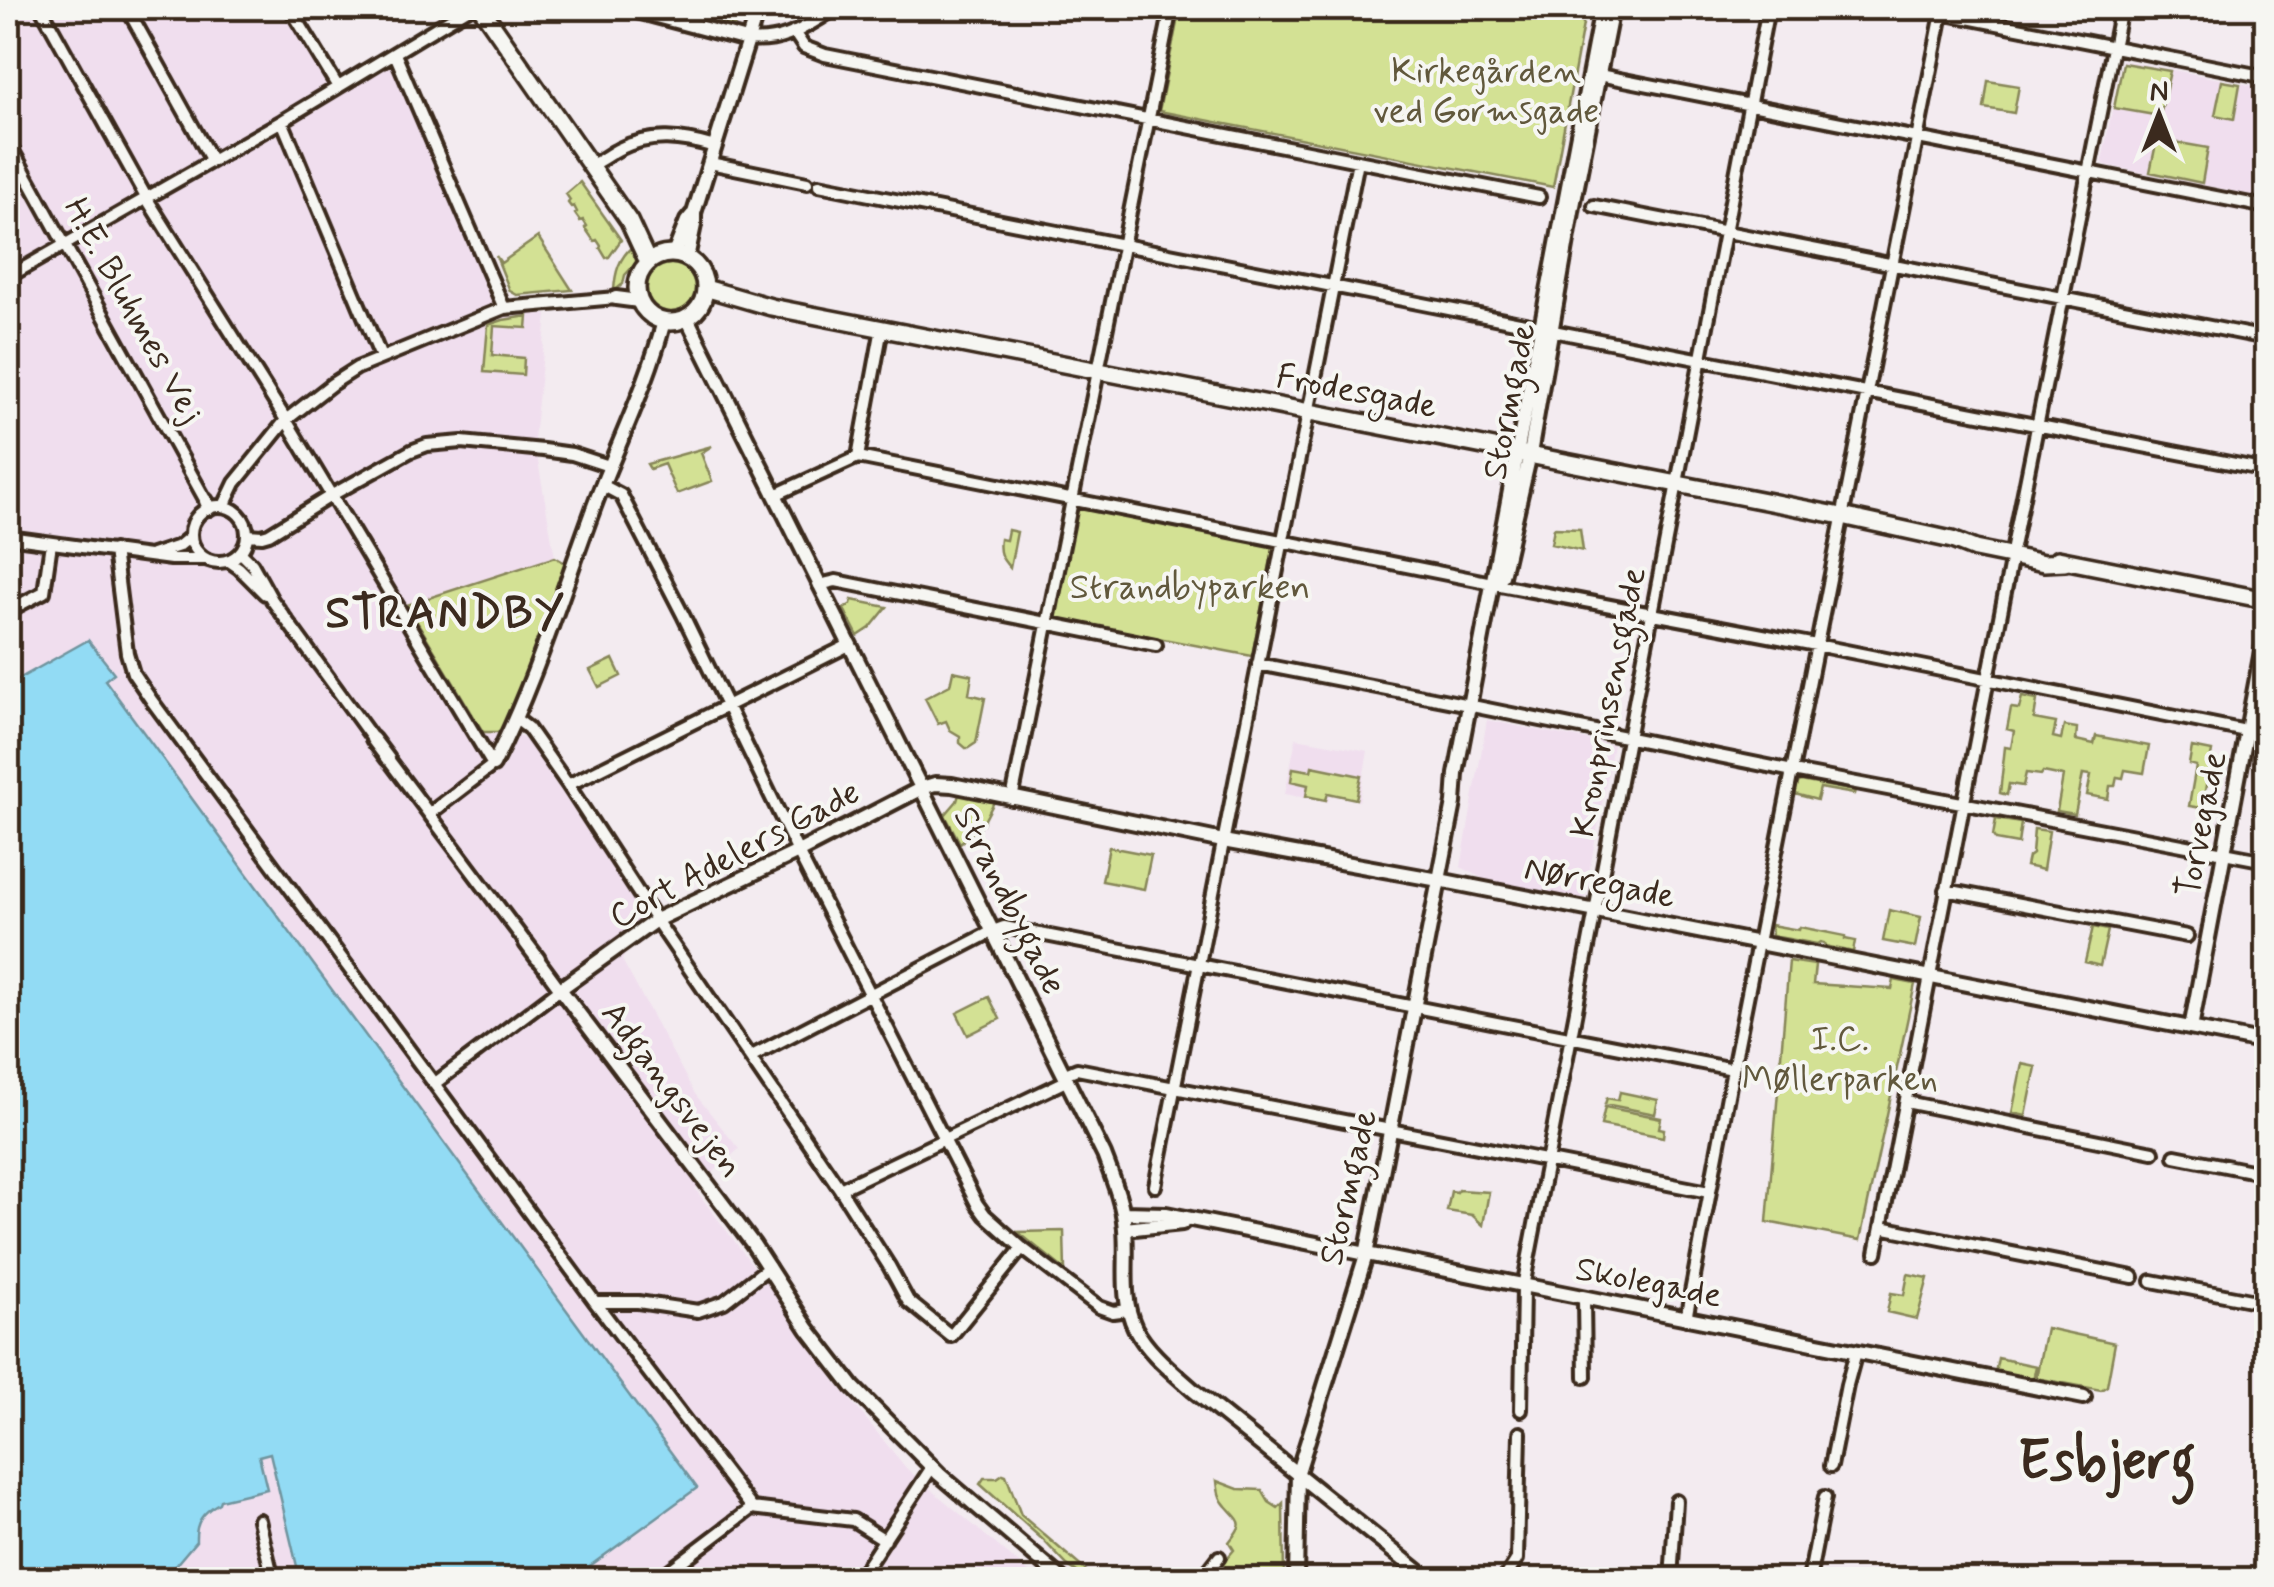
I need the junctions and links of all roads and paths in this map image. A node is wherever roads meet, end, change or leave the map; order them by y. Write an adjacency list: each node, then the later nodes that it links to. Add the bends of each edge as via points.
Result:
1 (42, 8): 35 (street)
2 (127, 8): 29 (street)
3 (290, 8): 22 (street)
4 (469, 8): 19 (street)
5 (481, 8): 32 (main road)
6 (626, 8): 17 (street)
7 (758, 8): 17 (street)
8 (837, 8): 16 (street)
9 (1171, 8): 24 (street)
10 (1602, 8): 53 (street, Stormgade)
11 (1612, 8): 20 (street, Stormgade)
12 (1768, 8): 23 (street, Kronprinsensgade)
13 (1916, 8): 15 (street)
14 (2121, 8): 18 (street)
15 (1943, 10): 18 (street); 26 (street)
16 (794, 32): 17 (street, via 771,42); 24 (street, via 815,53)
17 (746, 40): 28 (street)
18 (2113, 46): 21 (street); 33 (street)
19 (396, 54): 22 (street); 49 (street)
20 (1600, 75): 23 (street); 53 (street, Stormgade)
21 (2266, 77)
22 (338, 87): 25 (street)
23 (1750, 105): 26 (street); 38 (street, Kronprinsensgade)
24 (1149, 119): 30 (street); 39 (street)
25 (282, 121): 29 (street); 55 (street)
26 (1917, 138): 33 (street); 42 (street)
27 (8, 142): 40 (street, H.E. Bluhmes Vej)
28 (715, 147): 31 (street); 32 (street, via 652,138)
29 (212, 162): 35 (street)
30 (1358, 162): 34 (street); 44 (street)
31 (710, 163): 39 (street); 41 (street, via 694,225)
32 (590, 165): 41 (main road, via 629,221)
33 (2088, 172): 37 (street); 48 (street)
34 (1539, 197)
35 (148, 199): 40 (street); 60 (street)
36 (1594, 206): 38 (street)
37 (2266, 207)
38 (1727, 232): 42 (street); 56 (street, Kronprinsensgade)
39 (1123, 245): 44 (street); 57 (street)
40 (64, 246): 43 (street); 71 (street, H.E. Bluhmes Vej)
41 (668, 257): 45 (main road, via 700,271); 46 (main road, via 638,277)
42 (1892, 264): 48 (street); 58 (street)
43 (8, 277)
44 (1333, 286): 53 (street); 59 (street)
45 (704, 293): 50 (main road); 52 (main road, Frodesgade, via 730,304)
46 (638, 295): 47 (street); 51 (main road, via 649,314)
47 (616, 298): 49 (street)
48 (2064, 298): 54 (street); 61 (street)
49 (504, 308): 55 (street)
50 (686, 318): 51 (main road); 69 (street, Strandbygade)
51 (664, 322): 64 (street)
52 (882, 328): 57 (main road, Frodesgade); 63 (street)
53 (1546, 329): 56 (street); 62 (street, Stormgade)
54 (2266, 338)
55 (381, 357): 60 (street)
56 (1701, 358): 58 (street); 66 (street, Kronprinsensgade)
57 (1098, 370): 59 (main road, Frodesgade); 70 (street)
58 (1868, 392): 61 (street); 72 (street)
59 (1308, 411): 62 (main road, Frodesgade); 76 (street)
60 (286, 420): 68 (street); 71 (street)
61 (2037, 425): 65 (street); 79 (street)
62 (1524, 453): 66 (main road, Frodesgade); 84 (street, Stormgade)
63 (858, 456): 69 (street); 70 (street)
64 (609, 466): 67 (street); 68 (street, via 572,454 445,442 410,451)
65 (2266, 470)
66 (1677, 484): 72 (main road, Frodesgade); 89 (street, Kronprinsensgade)
67 (602, 485): 97 (street, via 621,496); 99 (street)
68 (332, 495): 73 (street, via 269,534); 105 (street)
69 (775, 495): 85 (street, Strandbygade)
70 (1072, 499): 76 (street); 90 (street)
71 (213, 505): 73 (street, via 239,513); 74 (street, via 196,518)
72 (1842, 516): 79 (main road, Frodesgade); 93 (street)
73 (248, 535): 80 (street)
74 (191, 536): 81 (street); 82 (street)
75 (8, 538): 77 (street)
76 (1283, 540): 84 (street); 95 (street)
77 (50, 543): 78 (street); 88 (street, via 44,592)
78 (114, 550): 81 (street); 136 (street, via 133,673)
79 (2012, 552): 87 (main road, Frodesgade); 96 (street)
80 (241, 553): 83 (street); 86 (street, Adgangsvejen)
81 (150, 555): 82 (street)
82 (205, 559): 83 (street)
83 (228, 561): 86 (street, Adgangsvejen)
84 (1496, 584): 89 (street); 98 (street, Stormgade)
85 (819, 585): 90 (street, via 836,581); 92 (street, Strandbygade)
86 (272, 600): 103 (street, Adgangsvejen)
87 (2266, 600)
88 (8, 612)
89 (1652, 612): 93 (street); 102 (street, Kronprinsensgade)
90 (1048, 624): 94 (street); 109 (street)
91 (2266, 630): 100 (street, Torvegade)
92 (848, 644): 97 (street); 108 (street, Strandbygade)
93 (1816, 644): 96 (street); 106 (street)
94 (1156, 645)
95 (1258, 664): 98 (street); 112 (street)
96 (1988, 678): 100 (street); 110 (street)
97 (726, 706): 107 (street); 113 (street)
98 (1473, 706): 102 (street); 116 (street, Stormgade)
99 (516, 719): 105 (street); 107 (street)
100 (2248, 731): 101 (street); 114 (street, Torvegade)
101 (2266, 734)
102 (1630, 736): 106 (street); 118 (street, Kronprinsensgade)
103 (373, 739): 104 (street, Adgangsvejen)
104 (388, 759): 111 (street, Adgangsvejen)
105 (494, 765): 111 (street)
106 (1793, 771): 110 (street); 123 (street)
107 (568, 785): 119 (street)
108 (922, 788): 109 (street, Nørregade, via 952,785); 113 (street, Cort Adelers Gade); 120 (street, Strandbygade)
109 (1012, 798): 112 (street, Nørregade)
110 (1963, 804): 114 (street); 117 (street)
111 (428, 814): 122 (street, Adgangsvejen)
112 (1223, 841): 116 (street, Nørregade); 125 (street)
113 (798, 852): 119 (street, Cort Adelers Gade); 128 (street)
114 (2225, 855): 115 (street); 130 (street, Torvegade)
115 (2266, 862)
116 (1439, 880): 118 (street, Nørregade); 129 (street, Stormgade)
117 (1946, 890): 121 (street); 126 (street)
118 (1595, 911): 123 (street, Nørregade); 131 (street, Kronprinsensgade)
119 (656, 920): 127 (street, Cort Adelers Gade); 133 (street)
120 (993, 930): 125 (street, via 1012,928); 128 (street); 135 (street, Strandbygade)
121 (2187, 936)
122 (526, 942): 124 (street, Adgangsvejen)
123 (1758, 943): 126 (street, Nørregade); 134 (street)
124 (538, 959): 127 (street, Adgangsvejen)
125 (1198, 965): 129 (street); 137 (street)
126 (1929, 976): 130 (street, Nørregade); 138 (street)
127 (560, 988): 136 (street, Cort Adelers Gade); 155 (street, Adgangsvejen)
128 (872, 994): 133 (street); 140 (street)
129 (1415, 1007): 131 (street); 139 (street, Stormgade)
130 (2191, 1028): 132 (street, Nørregade)
131 (1571, 1038): 134 (street); 143 (street, Kronprinsensgade)
132 (2266, 1043)
133 (750, 1057): 146 (street)
134 (1733, 1069): 147 (street)
135 (1066, 1077): 137 (street, via 1077,1070); 140 (street); 148 (street, Strandbygade, via 1104,1155)
136 (434, 1084): 160 (street)
137 (1174, 1089): 139 (street); 145 (street)
138 (1906, 1102): 141 (street); 150 (street)
139 (1392, 1130): 143 (street); 154 (street, Stormgade)
140 (944, 1138): 146 (street); 152 (street, via 985,1215)
141 (2154, 1152)
142 (2175, 1156): 144 (street)
143 (1547, 1162): 147 (street); 158 (street, Kronprinsensgade)
144 (2266, 1174)
145 (1155, 1186)
146 (840, 1189): 152 (street, via 908,1300 950,1336)
147 (1709, 1192): 163 (street)
148 (1123, 1214): 149 (street, Skolegade); 151 (street, Strandbygade)
149 (1204, 1223): 151 (street, Skolegade); 154 (street, Skolegade)
150 (1881, 1227): 153 (street); 156 (street)
151 (1125, 1229): 162 (street, Strandbygade)
152 (1022, 1248): 162 (street, via 1099,1308)
153 (1876, 1253)
154 (1366, 1255): 158 (street, Skolegade); 171 (street, Stormgade)
155 (769, 1266): 160 (street, via 724,1302 698,1311); 170 (street, Adgangsvejen, via 854,1388)
156 (2132, 1277)
157 (2152, 1281): 161 (street)
158 (1523, 1286): 159 (street, Skolegade); 167 (street, Kronprinsensgade)
159 (1584, 1299): 163 (street, Skolegade); 165 (street)
160 (595, 1302): 174 (street)
161 (2266, 1303)
162 (1128, 1310): 171 (street, Strandbygade, via 1160,1359)
163 (1686, 1319): 164 (street, Skolegade)
164 (1856, 1352): 166 (street, Skolegade); 169 (street)
165 (1584, 1377)
166 (2084, 1397)
167 (1521, 1410)
168 (1520, 1433): 186 (street, via 1516,1559)
169 (1831, 1466)
170 (932, 1467): 176 (street); 182 (street, Adgangsvejen)
171 (1298, 1472): 184 (street, Stormgade); 185 (street, Strandbygade)
172 (1825, 1497): 189 (street)
173 (1676, 1500): 188 (street)
174 (752, 1508): 176 (street, via 853,1520); 180 (street)
175 (259, 1520): 179 (street)
176 (885, 1540): 181 (street)
177 (1219, 1557): 183 (street)
178 (1589, 1577): 187 (street)
179 (273, 1580)
180 (657, 1580)
181 (858, 1580)
182 (1063, 1580)
183 (1200, 1580)
184 (1296, 1580)
185 (1430, 1580)
186 (1504, 1580)
187 (1613, 1580)
188 (1671, 1580)
189 (1808, 1580)

